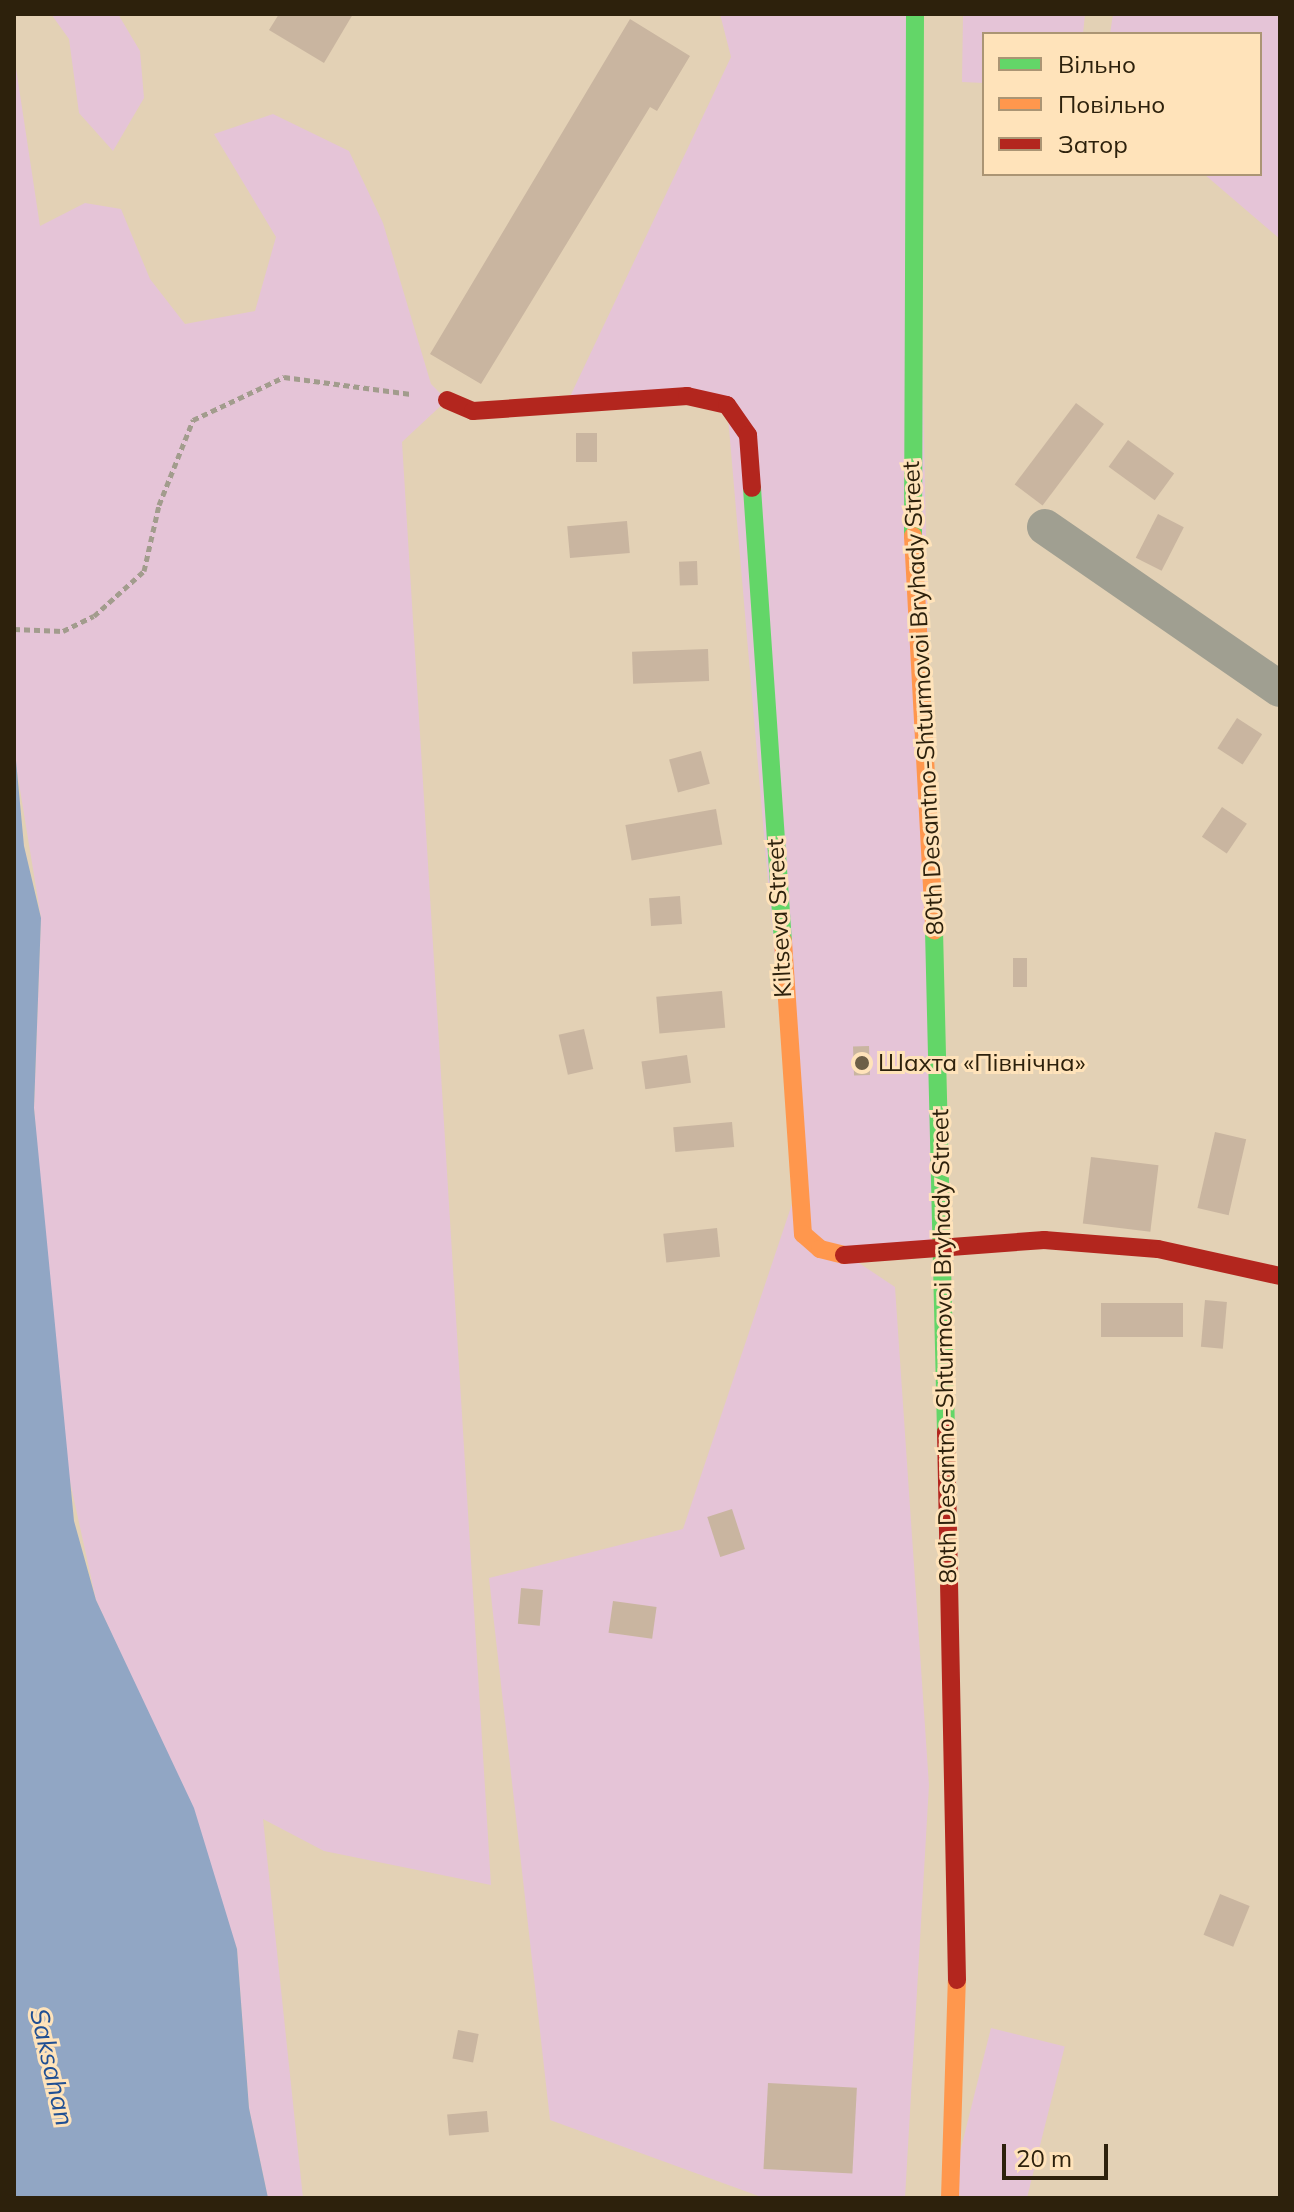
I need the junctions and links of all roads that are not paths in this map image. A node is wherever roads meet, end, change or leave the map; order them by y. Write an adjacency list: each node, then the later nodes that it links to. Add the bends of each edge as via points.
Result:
1 (915, 14): 5 (street, 80th Desantno-Shturmovoi Bryhady Street, via 910,473 936,978)
2 (447, 400): 5 (street, Kiltseva Street, via 473,411 687,396 727,405 748,435 803,1234 820,1249 849,1256)
3 (1045, 527): 4 (street)
4 (1280, 689)
5 (941, 1249): 6 (street, Kiltseva Street, via 1044,1240 1158,1249); 7 (street, 80th Desantno-Shturmovoi Bryhady Street, via 958,2006)
6 (1280, 1276)
7 (950, 2198)

